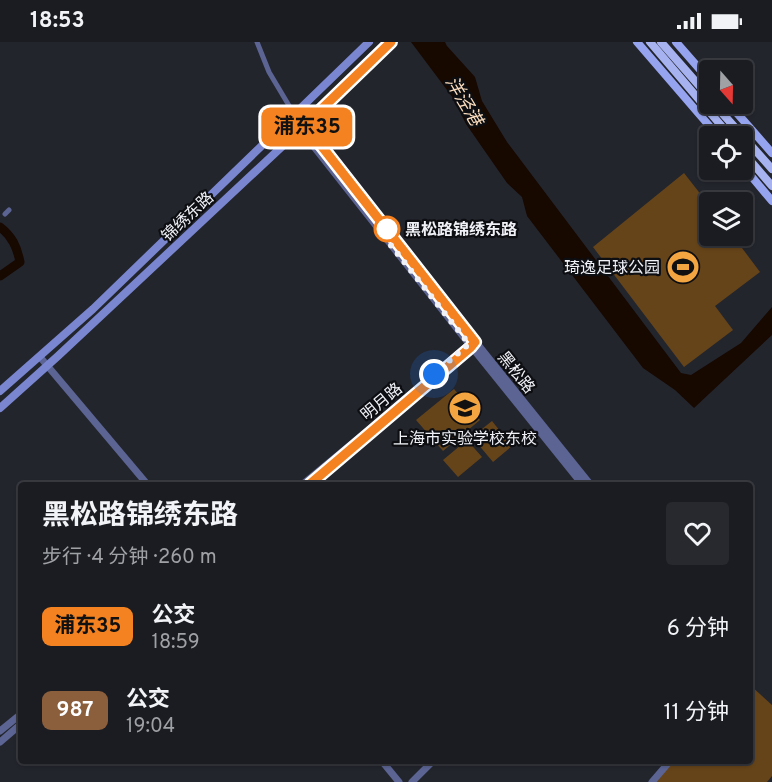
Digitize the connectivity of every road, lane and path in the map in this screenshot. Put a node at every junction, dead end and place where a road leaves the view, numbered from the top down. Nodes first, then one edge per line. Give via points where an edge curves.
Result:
1 (257, 42) edge
2 (369, 42) edge
3 (391, 42) edge
4 (638, 42) edge
5 (650, 42) edge
6 (661, 42) edge
7 (676, 42) edge
8 (699, 68) edge
9 (699, 93) joint
10 (292, 111) junction
11 (723, 114) edge
12 (738, 114) edge
13 (709, 126) edge
14 (302, 127) junction
15 (772, 153) edge
16 (753, 163) edge
17 (757, 168) junction
18 (772, 169) edge
19 (753, 178) edge
20 (772, 186) edge
21 (772, 192) edge
22 (772, 201) edge
23 (472, 344) junction
24 (40, 357) junction
25 (47, 366) junction
26 (0, 391) edge
27 (0, 408) edge
28 (145, 482) edge
29 (305, 482) edge
30 (312, 482) edge
31 (580, 482) edge
32 (588, 482) edge
33 (18, 716) edge
34 (18, 727) edge
35 (0, 731) edge
36 (0, 742) edge
37 (384, 764) edge
38 (430, 764) edge
39 (668, 764) edge
40 (399, 782) edge
41 (412, 782) edge
42 (652, 782) edge

1 - 10 street
2 - 10 main road, 锦绣东路
3 - 14 main road, 锦绣东路
4 - 13 main road
5 - 9 highway
6 - 9 highway
7 - 8 main road
10 - 14 street
10 - 24 main road, 锦绣东路
11 - 18 highway
12 - 15 main road
14 - 23 street
14 - 25 main road, 锦绣东路
16 - 17 highway
17 - 20 highway
17 - 21 highway
19 - 22 main road
23 - 29 street, 明月路
23 - 30 street, 明月路
23 - 31 street
23 - 32 street, 黑松路
24 - 25 street
24 - 26 main road, 锦绣东路
25 - 27 main road, 锦绣东路
25 - 28 street
33 - 35 street
34 - 36 street
37 - 40 street
38 - 41 street
39 - 42 street

